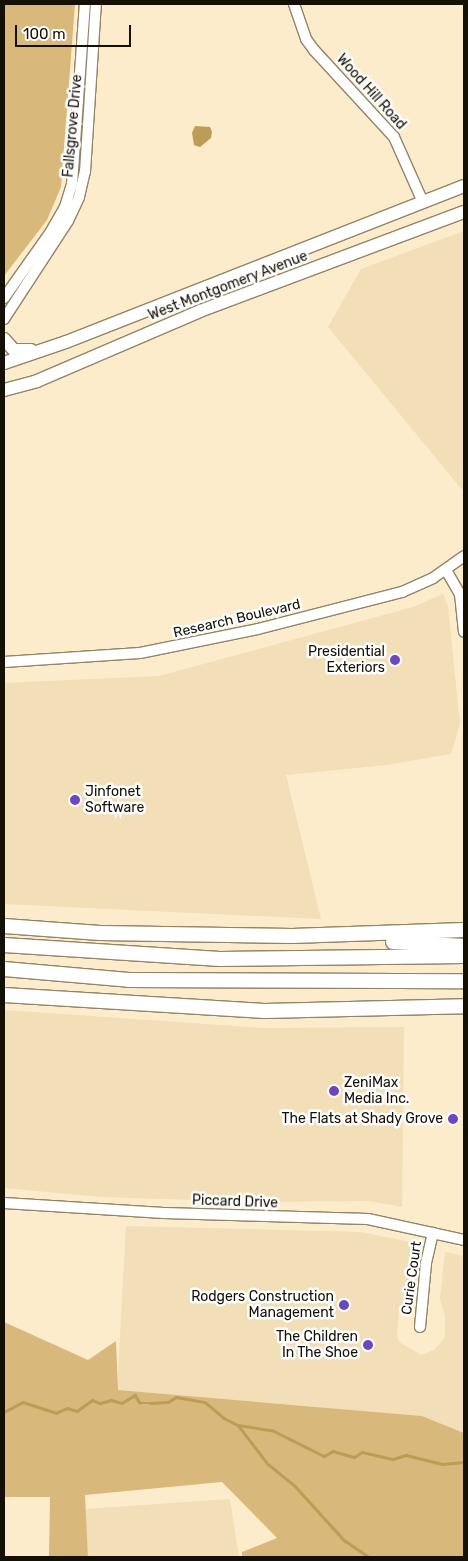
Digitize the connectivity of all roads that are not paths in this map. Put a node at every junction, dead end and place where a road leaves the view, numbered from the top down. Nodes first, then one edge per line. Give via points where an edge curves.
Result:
1 (84, 4) edge
2 (96, 4) edge
3 (294, 4) edge
4 (464, 186) edge
5 (424, 202) junction
6 (464, 212) edge
7 (4, 298) edge
8 (4, 319) edge
9 (4, 339) edge
10 (43, 349) junction
11 (4, 362) edge
12 (37, 381) junction
13 (4, 390) edge
14 (4, 398) edge
15 (464, 556) edge
16 (446, 570) junction
17 (464, 632) edge
18 (4, 662) edge
19 (4, 926) edge
20 (464, 930) edge
21 (292, 936) junction
22 (4, 945) edge
23 (464, 946) edge
24 (464, 956) edge
25 (4, 969) edge
26 (464, 981) edge
27 (4, 995) edge
28 (464, 1006) edge
29 (4, 1203) edge
30 (432, 1232) junction
31 (464, 1240) edge
32 (420, 1327) dead end

1 - 7 street, Fallsgrove Drive via 72,184 65,207 50,233
2 - 8 street, Fallsgrove Drive via 85,172 79,196 68,221
3 - 5 street, Wood Hill Road via 314,50 394,137
4 - 5 main road, West Montgomery Avenue
5 - 10 main road, West Montgomery Avenue
6 - 12 main road, West Montgomery Avenue via 200,311
9 - 10 main road via 14,350
10 - 11 main road
12 - 13 main road, West Montgomery Avenue
12 - 14 main road
15 - 16 street, Research Boulevard
16 - 17 street via 460,594
16 - 18 street, Research Boulevard via 402,592 174,648 76,659
19 - 21 highway via 100,933
20 - 21 highway
21 - 23 highway
22 - 24 highway via 220,959
25 - 26 highway via 130,980
27 - 28 highway via 265,1011
29 - 30 street, Piccard Drive via 164,1213 368,1219
30 - 31 street, Piccard Drive
30 - 32 street, Curie Court

